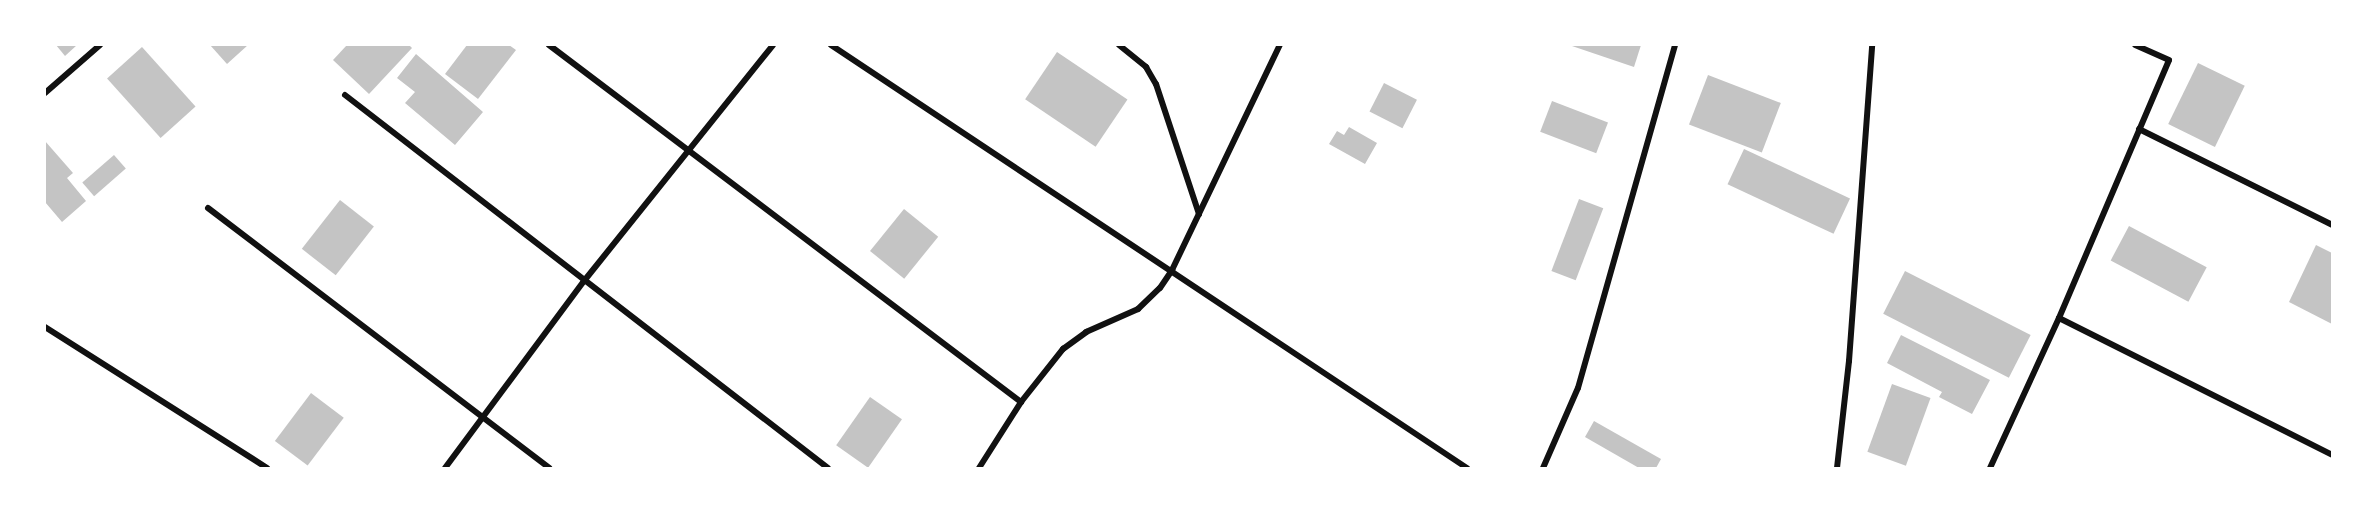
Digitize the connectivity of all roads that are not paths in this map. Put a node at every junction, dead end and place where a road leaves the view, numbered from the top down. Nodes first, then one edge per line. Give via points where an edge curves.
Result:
1 (100, 45) edge
2 (549, 45) edge
3 (773, 45) edge
4 (831, 45) edge
5 (1119, 45) edge
6 (1280, 45) edge
7 (1675, 45) edge
8 (1872, 45) edge
9 (2135, 45) edge
10 (45, 93) edge
11 (345, 95) dead end
12 (2139, 129) junction
13 (689, 149) junction
14 (208, 208) dead end
15 (1199, 214) junction
16 (2332, 225) edge
17 (1172, 270) junction
18 (584, 281) junction
19 (2059, 318) junction
20 (45, 327) edge
21 (1021, 402) junction
22 (482, 416) junction
23 (2332, 456) edge
24 (1839, 467) edge
25 (267, 468) edge
26 (445, 468) edge
27 (549, 468) edge
28 (828, 468) edge
29 (979, 468) edge
30 (1467, 468) edge
31 (1543, 468) edge
32 (1990, 468) edge

1 - 10 street
2 - 13 street
3 - 13 street
4 - 17 street
5 - 15 street via 1146,67 1156,84
6 - 15 street
7 - 31 street via 1578,388
8 - 24 street
9 - 12 street via 2169,60
11 - 18 street
12 - 16 street
12 - 19 street
13 - 18 street
13 - 21 street
14 - 22 street
15 - 17 street
17 - 21 street via 1138,309 1074,338
17 - 30 street
18 - 22 street
18 - 28 street
19 - 23 street
19 - 32 street
20 - 25 street
21 - 29 street
22 - 26 street
22 - 27 street

